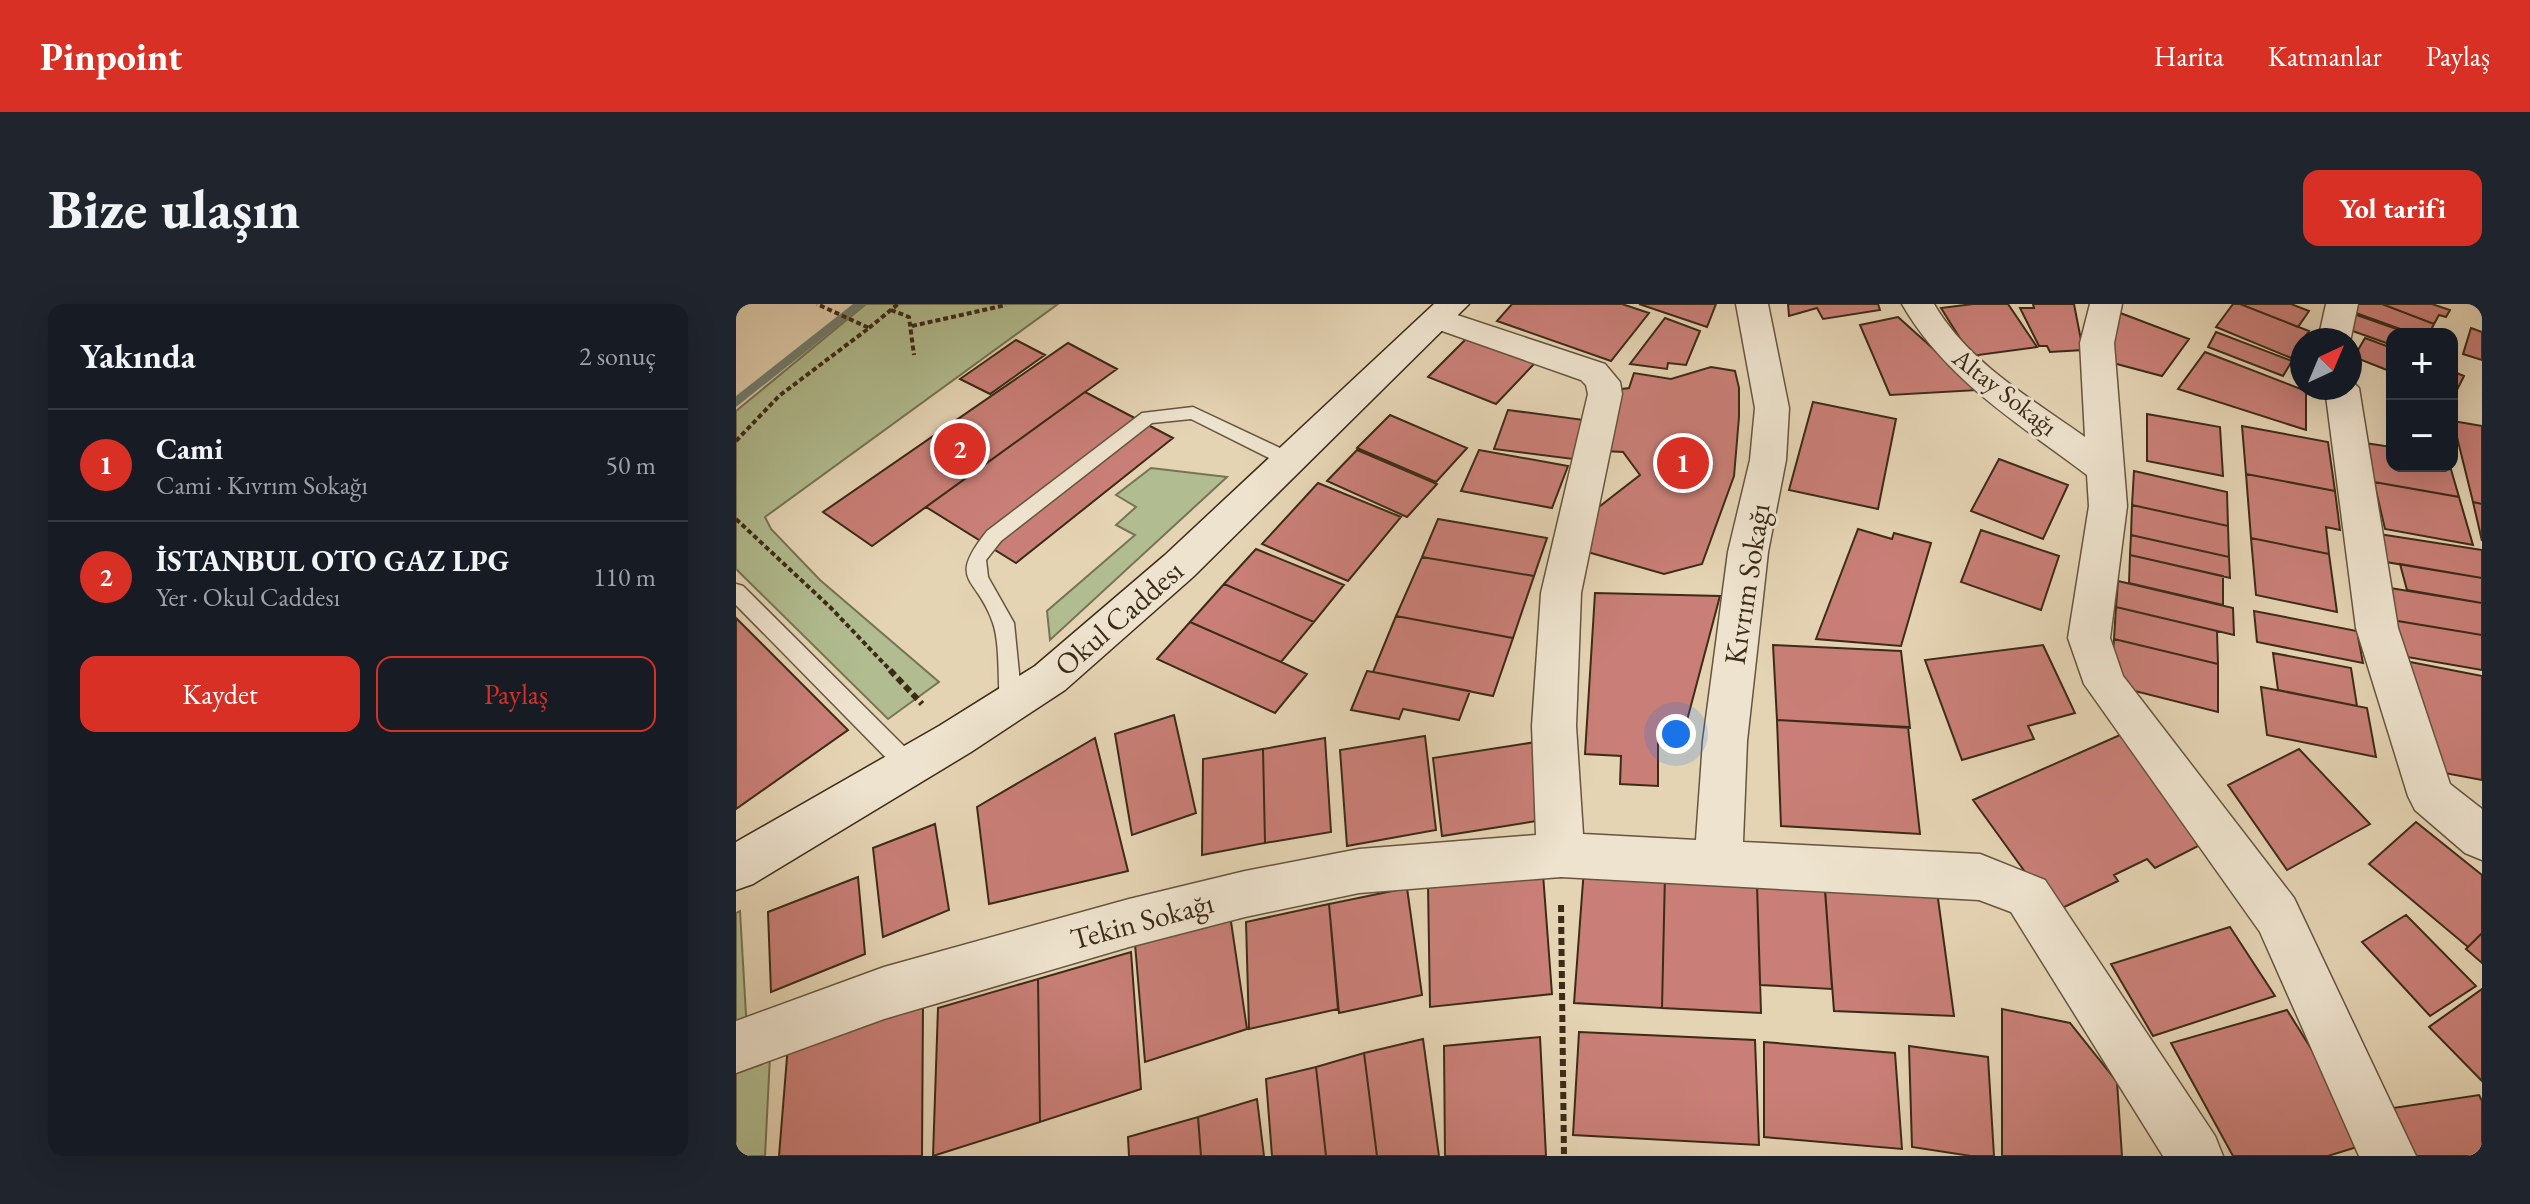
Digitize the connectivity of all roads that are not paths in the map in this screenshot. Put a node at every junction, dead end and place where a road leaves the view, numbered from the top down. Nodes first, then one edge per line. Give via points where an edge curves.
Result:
1 (1752, 304) edge
2 (1918, 304) edge
3 (2106, 304) edge
4 (2342, 304) edge
5 (1446, 312) edge
6 (2337, 328) edge
7 (2344, 400) edge
8 (1291, 461) junction
9 (2105, 469) junction
10 (736, 592) edge
11 (1011, 703) junction
12 (909, 766) junction
13 (2482, 838) edge
14 (1561, 855) junction
15 (1718, 865) junction
16 (736, 868) edge
17 (736, 1047) edge
18 (2195, 1156) edge
19 (2388, 1156) edge

1 - 15 street, Kıvrım Sokağı via 1772,408 1727,726
2 - 9 street, Altay Sokağı via 1945,345
3 - 9 street via 2097,343
4 - 6 street
5 - 8 street, Okul Caddesı
5 - 14 street via 1593,372 1603,382 1605,394 1561,593 1554,726
7 - 13 street via 2377,628 2431,796
8 - 11 street, Okul Caddesı via 1084,650
8 - 11 lane via 1193,413 1148,417 994,536 976,559 978,577 1004,623
9 - 19 street via 2108,506 2089,638 2105,684 2277,915
10 - 12 lane
11 - 12 street, Okul Caddesı
12 - 16 street, Okul Caddesı
14 - 15 street, Tekin Sokağı
14 - 17 street, Tekin Sokağı via 1359,871 1245,894 884,993
15 - 18 street, Tekin Sokağı via 1980,877 2028,896

